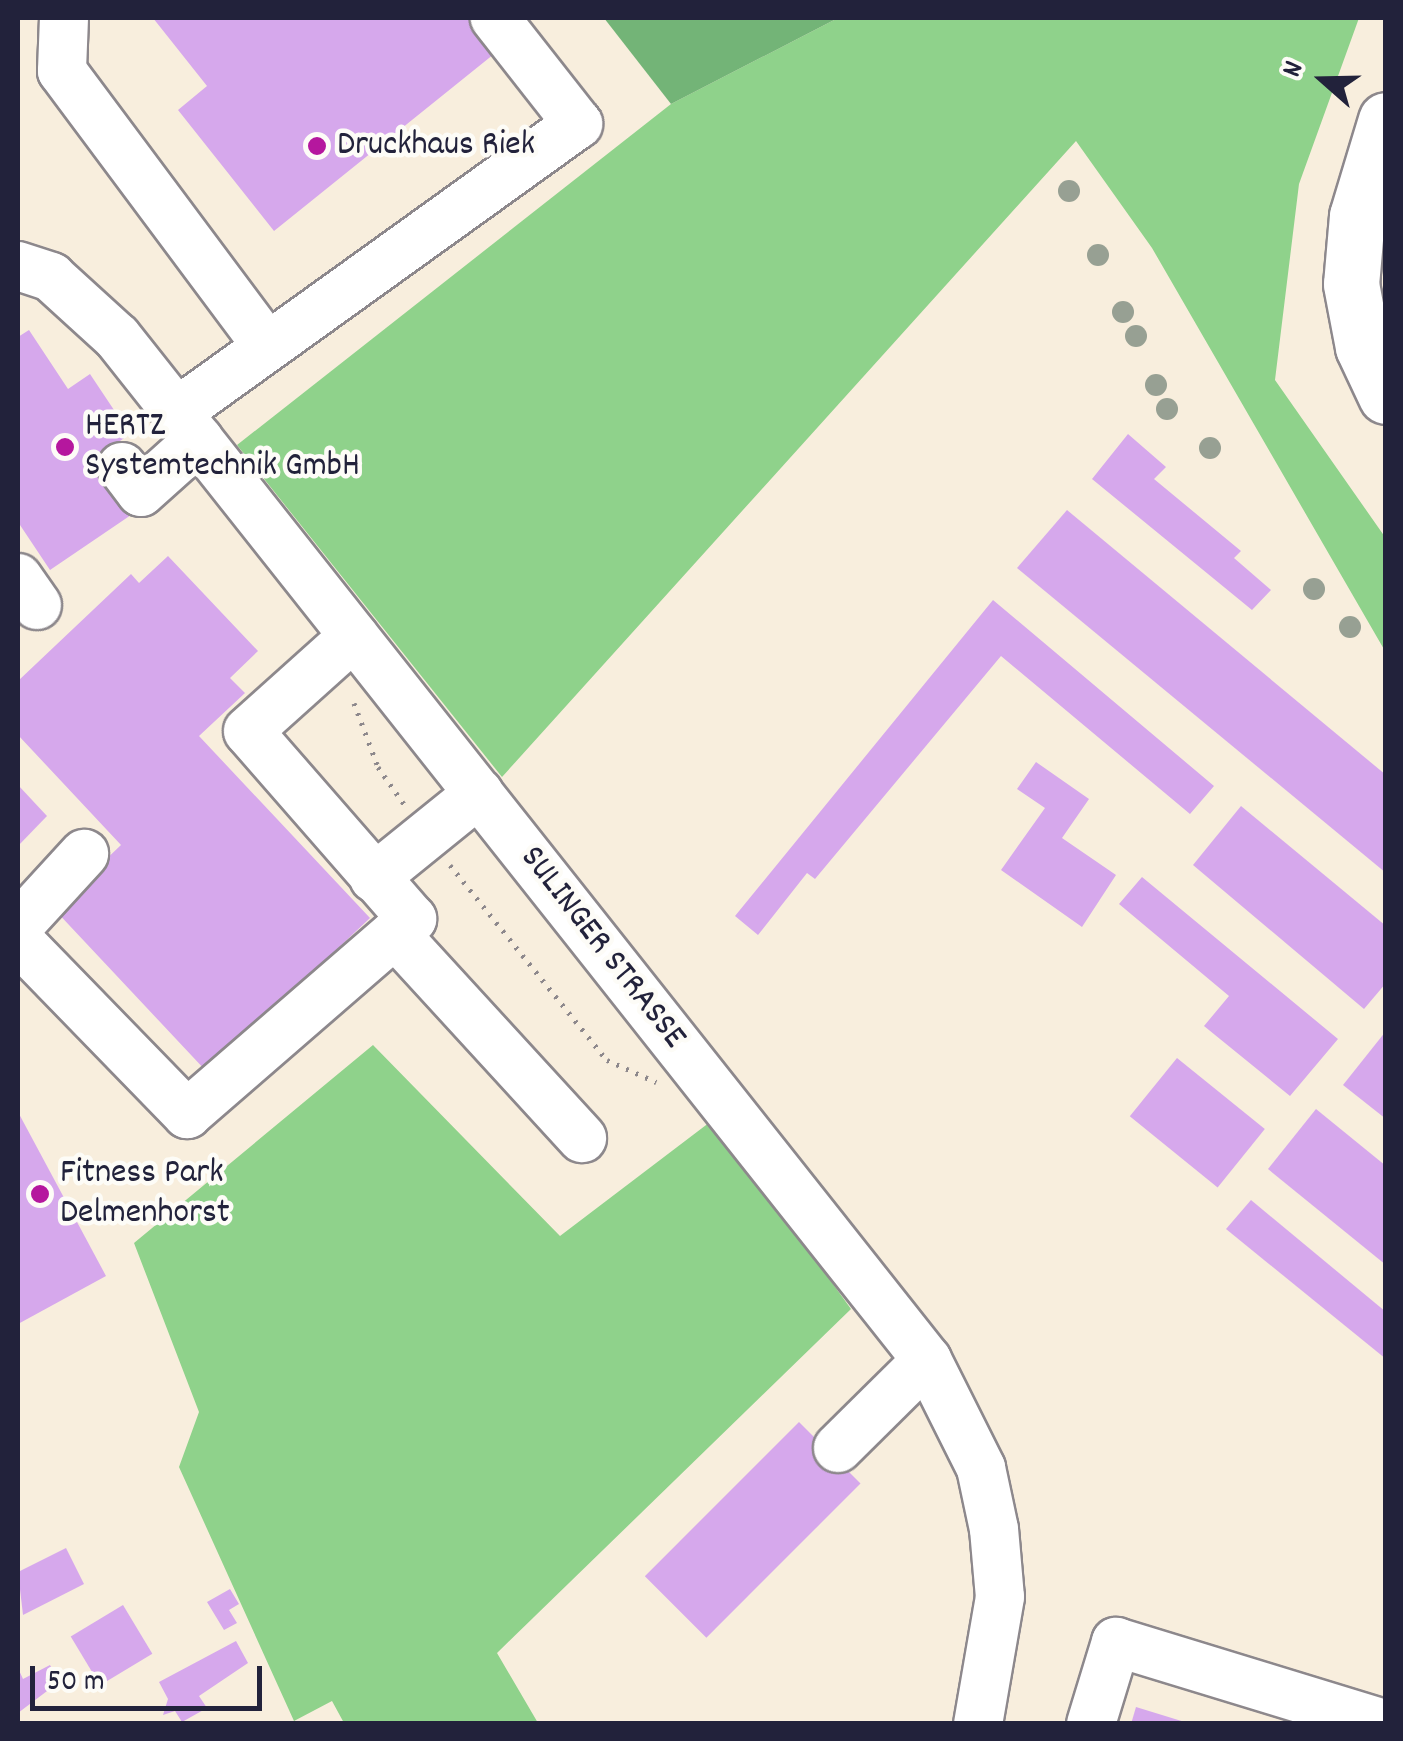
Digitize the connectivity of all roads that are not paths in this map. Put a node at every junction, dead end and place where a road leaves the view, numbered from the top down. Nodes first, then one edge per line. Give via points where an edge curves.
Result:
1 (64, 18) edge
2 (495, 18) edge
3 (1386, 120) edge
4 (18, 266) edge
5 (267, 346) junction
6 (1382, 387) edge
7 (188, 426) junction
8 (122, 467) dead end
9 (354, 636) junction
10 (479, 793) junction
11 (84, 854) dead end
12 (374, 878) junction
13 (18, 926) edge
14 (395, 934) junction
15 (18, 940) edge
16 (582, 1138) dead end
17 (927, 1360) junction
18 (838, 1448) dead end
19 (978, 1724) edge
20 (1091, 1724) edge
21 (1384, 1724) edge

1 - 5 street via 62,71
2 - 5 street via 578,124
3 - 6 highway via 1351,251 1355,319
4 - 7 street, SULINGER STRASSE via 51,277 87,304
5 - 7 street
7 - 8 street via 141,492
7 - 9 street, SULINGER STRASSE
9 - 10 street, SULINGER STRASSE
9 - 12 street via 248,731
10 - 12 street
10 - 17 street, SULINGER STRASSE
11 - 13 street
12 - 14 street via 412,919
14 - 15 street via 188,1114
14 - 16 street
17 - 18 street
17 - 19 street, SULINGER STRASSE via 981,1468 994,1529 1000,1597
20 - 21 street via 1116,1642

